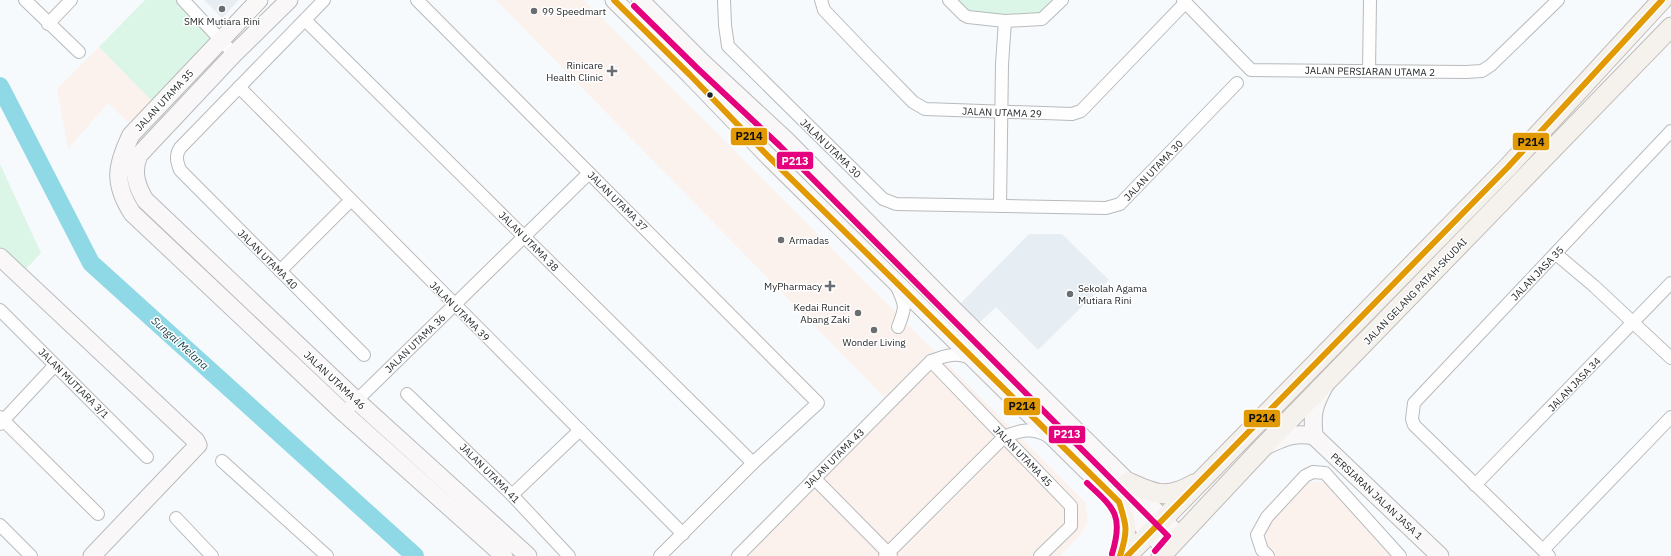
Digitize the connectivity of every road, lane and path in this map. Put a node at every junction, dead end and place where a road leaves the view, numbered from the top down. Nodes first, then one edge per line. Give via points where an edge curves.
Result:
1 (25, 0) edge
2 (71, 0) edge
3 (183, 0) edge
4 (259, 0) edge
5 (289, 0) edge
6 (324, 0) edge
7 (417, 0) edge
8 (614, 0) edge
9 (640, 0) edge
10 (724, 0) edge
11 (821, 0) edge
12 (948, 0) edge
13 (1062, 0) edge
14 (1370, 0) edge
15 (1558, 0) edge
16 (1662, 0) edge
17 (1184, 1) edge
18 (305, 20) junction
19 (1006, 21) junction
20 (48, 24) junction
21 (1671, 27) edge
22 (221, 39) junction
23 (79, 52) dead end
24 (234, 54) junction
25 (1369, 71) junction
26 (1238, 83) dead end
27 (239, 87) junction
28 (1002, 112) junction
29 (1670, 135) edge
30 (589, 173) junction
31 (145, 200) joint
32 (351, 200) junction
33 (1000, 206) junction
34 (132, 213) joint
35 (525, 236) junction
36 (1556, 254) junction
37 (0, 257) edge
38 (280, 271) junction
39 (894, 280) junction
40 (1671, 283) edge
41 (454, 305) junction
42 (0, 310) edge
43 (1634, 323) junction
44 (898, 327) dead end
45 (364, 355) dead end
46 (1671, 358) edge
47 (931, 361) junction
48 (55, 365) junction
49 (979, 365) junction
50 (1325, 384) junction
51 (407, 394) dead end
52 (357, 400) junction
53 (344, 413) junction
54 (1671, 417) edge
55 (1, 420) edge
56 (580, 430) junction
57 (1314, 436) junction
58 (1004, 437) junction
59 (1056, 440) junction
60 (1264, 446) junction
61 (147, 456) dead end
62 (222, 461) dead end
63 (753, 464) junction
64 (814, 478) junction
65 (1204, 478) junction
66 (1128, 482) junction
67 (1475, 485) junction
68 (512, 495) junction
69 (1119, 502) junction
70 (98, 514) dead end
71 (176, 518) dead end
72 (1163, 519) junction
73 (0, 525) edge
74 (1149, 532) junction
75 (682, 534) junction
76 (1169, 547) edge
77 (1432, 553) edge
78 (1546, 553) edge
79 (888, 555) edge
80 (31, 556) edge
81 (92, 556) edge
82 (212, 556) edge
83 (327, 556) edge
84 (504, 556) edge
85 (528, 556) edge
86 (569, 556) edge
87 (660, 556) edge
88 (738, 556) edge
89 (1040, 556) edge
90 (1120, 556) edge
91 (1127, 556) edge
92 (1268, 556) edge
93 (1400, 556) edge

1 - 20 street
2 - 20 street
3 - 22 street
4 - 22 street, JALAN UTAMA 35
5 - 24 street, JALAN UTAMA 35
6 - 18 street
7 - 30 street, JALAN UTAMA 37
8 - 39 street
9 - 66 street via 786,140
10 - 33 street, JALAN UTAMA 30 via 728,46 882,199 896,204
11 - 28 street, JALAN UTAMA 29 via 824,10 913,102 925,109
12 - 19 street via 968,17
13 - 19 street via 1042,19
14 - 25 street
15 - 25 street, JALAN PERSIARAN UTAMA 2 via 1482,71
16 - 65 main road, JALAN GELANG PATAH-SKUDAI via 1515,160
17 - 25 street, JALAN PERSIARAN UTAMA 2 via 1252,70
17 - 28 street, JALAN UTAMA 29 via 1081,111 1072,114
18 - 27 street
18 - 35 street, JALAN UTAMA 38
19 - 28 street via 1002,64
20 - 23 street
21 - 50 main road, JALAN GELANG PATAH-SKUDAI
22 - 24 street
22 - 34 street, JALAN UTAMA 35 via 131,135 122,154 118,172 126,202
24 - 31 street, JALAN UTAMA 35 via 139,155 135,165 136,178 138,189
26 - 33 street, JALAN UTAMA 30 via 1120,204 1106,208
27 - 32 street, JALAN UTAMA 39
27 - 38 street, JALAN UTAMA 40 via 180,148 176,160 180,170
28 - 33 street
29 - 36 street, JALAN JASA 35
30 - 35 street, JALAN UTAMA 36
30 - 63 street, JALAN UTAMA 37 via 818,402
31 - 52 street, JALAN UTAMA 46
32 - 38 street
32 - 41 street, JALAN UTAMA 39
34 - 53 street, JALAN UTAMA 46
35 - 41 street, JALAN UTAMA 36
35 - 63 street, JALAN UTAMA 38
36 - 43 street
36 - 67 street, JALAN JASA 35 via 1414,403 1414,425
37 - 81 street via 198,445
38 - 45 street, JALAN UTAMA 40
39 - 44 street via 905,305
39 - 49 street
40 - 43 street, JALAN JASA 34
41 - 52 street, JALAN UTAMA 36
41 - 56 street, JALAN UTAMA 39
42 - 48 street, JALAN MUTIARA 3/1
43 - 46 street
43 - 67 street, JALAN JASA 34
47 - 49 street via 948,355 958,355 967,357
47 - 58 street, JALAN UTAMA 45
47 - 64 street, JALAN UTAMA 43
48 - 55 street
48 - 61 street, JALAN MUTIARA 3/1
49 - 59 street
50 - 57 street via 1312,416
50 - 60 main road, JALAN GELANG PATAH-SKUDAI
51 - 68 street, JALAN UTAMA 41
52 - 53 street, JALAN UTAMA 36
52 - 85 street, JALAN UTAMA 46
53 - 84 street, JALAN UTAMA 46
54 - 78 street
55 - 70 street
56 - 68 street
56 - 75 street, JALAN UTAMA 39
57 - 60 street via 1300,434
57 - 77 street, PERSIARAN JALAN JASA 1
58 - 59 street via 1018,431 1037,430
58 - 79 street
58 - 89 street, JALAN UTAMA 45 via 1071,506 1071,526
59 - 69 street
60 - 76 main road, JALAN GELANG PATAH-SKUDAI
62 - 83 street
63 - 75 street
64 - 79 street
64 - 88 street, JALAN UTAMA 43
65 - 66 main road via 1172,494 1153,493
65 - 72 main road, JALAN GELANG PATAH-SKUDAI
66 - 72 street
67 - 78 street
68 - 86 street, JALAN UTAMA 41
69 - 74 street
69 - 90 main road via 1126,524
71 - 82 street
72 - 74 main road, JALAN GELANG PATAH-SKUDAI
72 - 76 street
73 - 80 street
74 - 76 street
74 - 91 main road, JALAN GELANG PATAH-SKUDAI
75 - 87 street
92 - 93 street via 1262,550 1258,535 1267,517 1305,476 1313,472 1325,473

